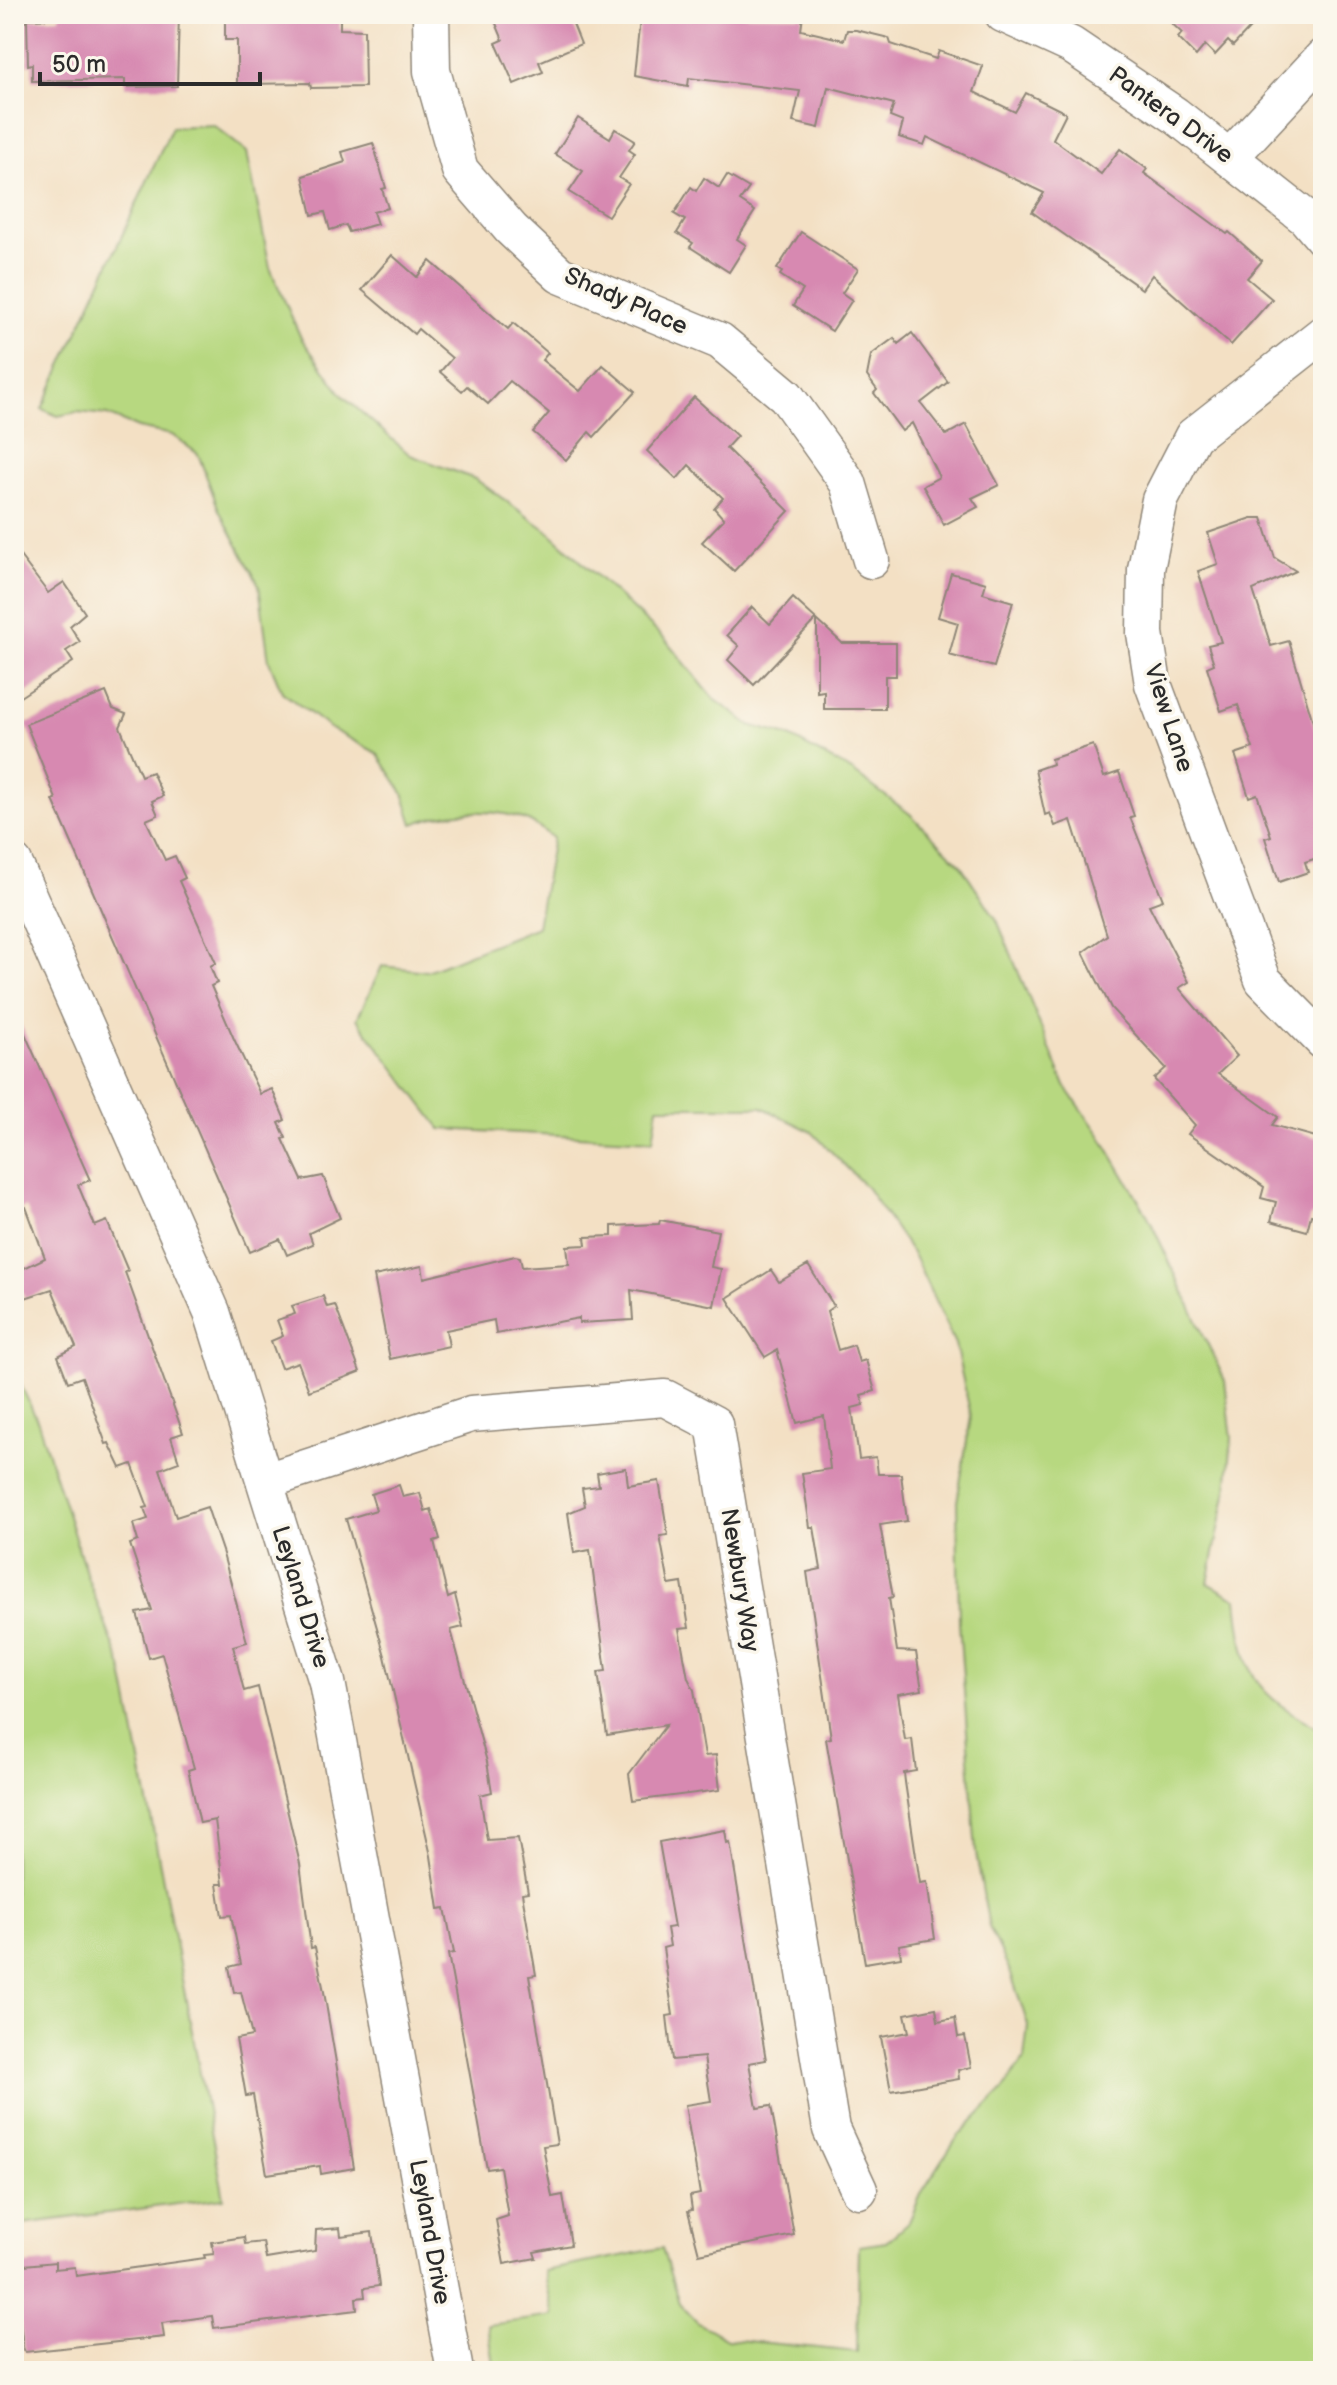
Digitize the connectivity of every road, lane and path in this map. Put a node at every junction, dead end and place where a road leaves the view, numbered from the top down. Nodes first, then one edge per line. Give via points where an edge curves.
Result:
1 (431, 14) edge
2 (1003, 14) edge
3 (1323, 57) edge
4 (1230, 157) junction
5 (1323, 238) edge
6 (1323, 334) edge
7 (871, 560) dead end
8 (14, 863) edge
9 (1323, 1041) edge
10 (266, 1481) junction
11 (859, 2190) dead end
12 (447, 2370) edge

1 - 7 street, Shady Place via 432,71 460,170 560,275 720,341 786,396 848,483
2 - 4 street, Pantera Drive via 1071,45
3 - 4 street
4 - 5 street, Pantera Drive
6 - 9 street, View Lane via 1193,436 1160,500 1146,569 1145,633 1153,684 1263,980
8 - 10 street, Leyland Drive via 212,1312
10 - 11 street, Newbury Way via 471,1414 665,1398 714,1424 831,2129
10 - 12 street, Leyland Drive via 327,1682

